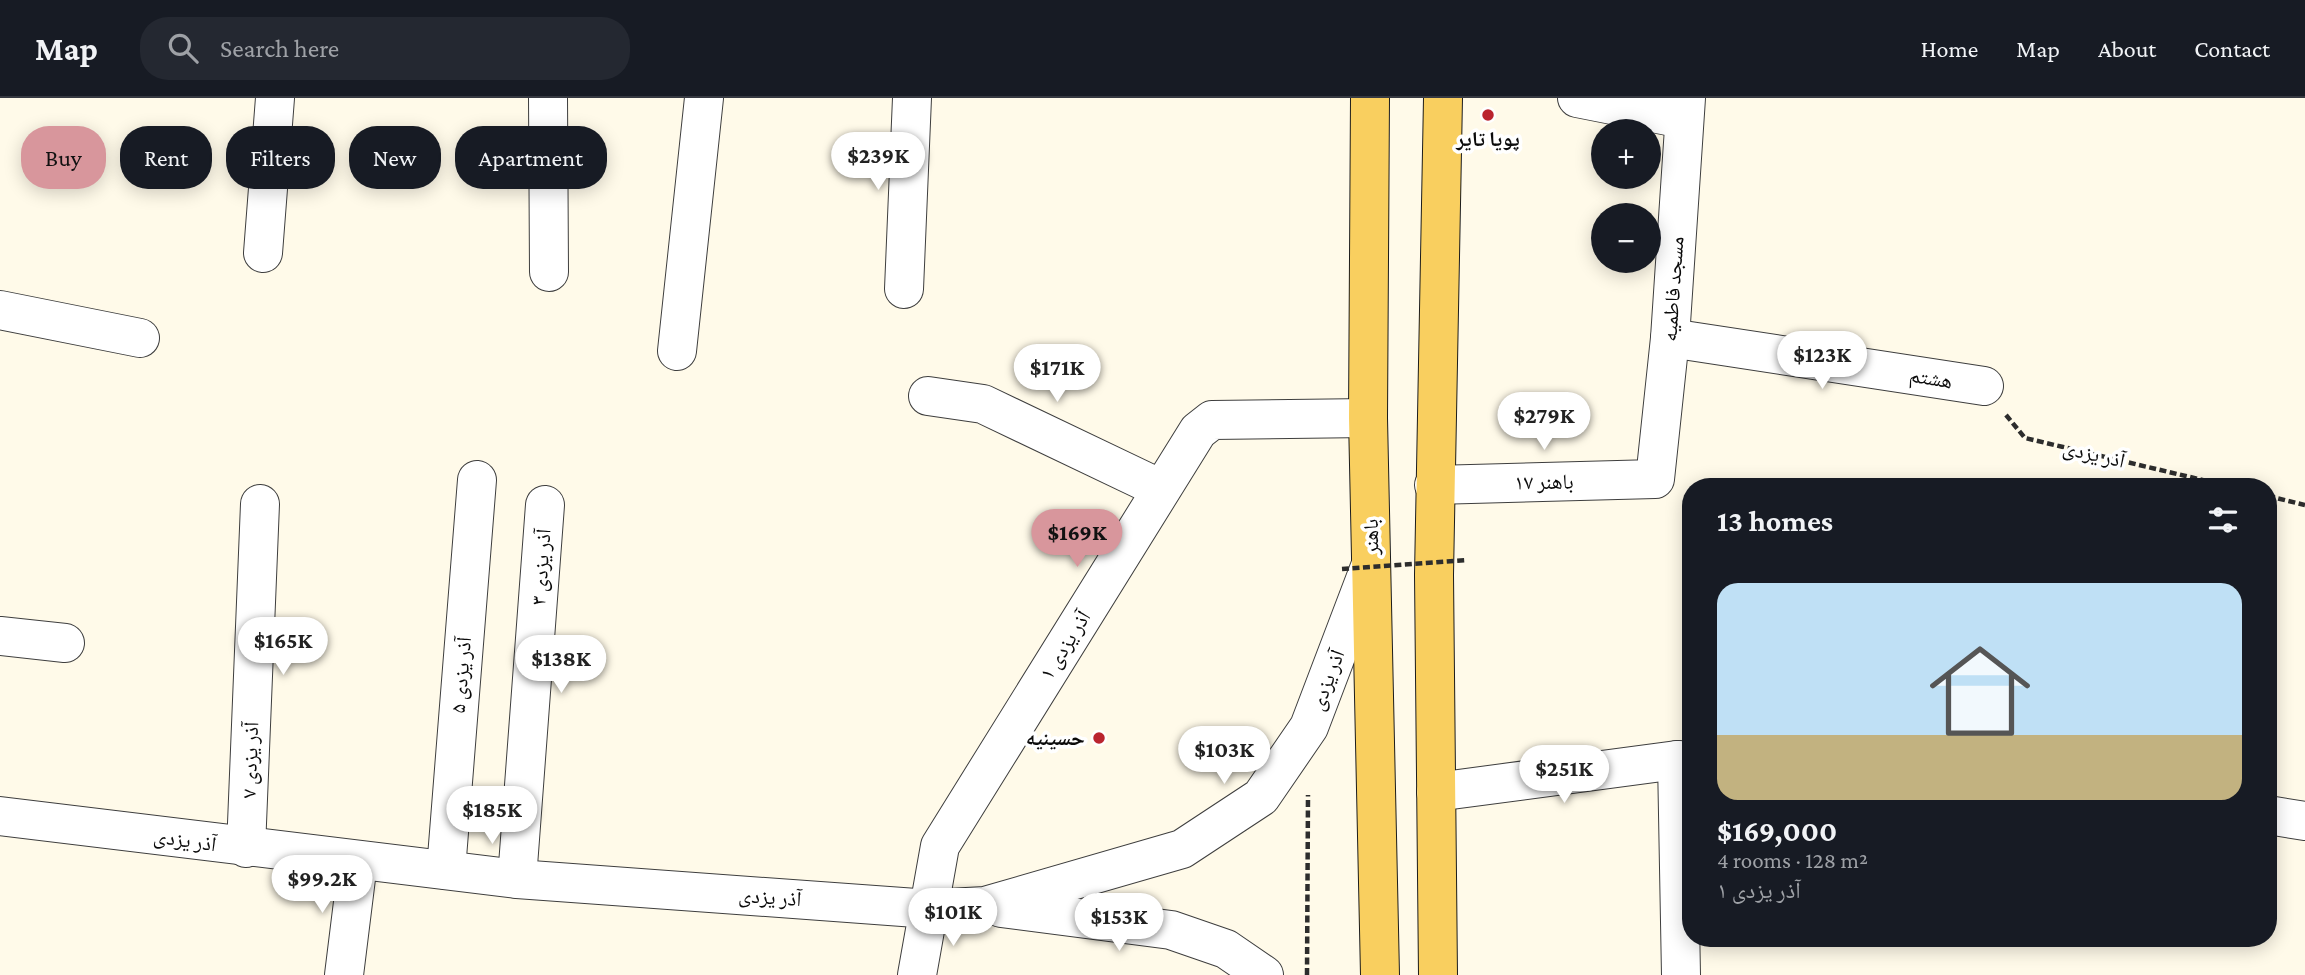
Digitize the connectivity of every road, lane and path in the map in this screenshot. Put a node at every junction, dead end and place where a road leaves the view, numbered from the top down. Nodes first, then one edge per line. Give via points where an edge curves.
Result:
1 (275, 98) edge
2 (548, 98) edge
3 (704, 98) edge
4 (912, 98) edge
5 (1370, 98) edge
6 (1443, 98) edge
7 (1577, 98) edge
8 (1685, 109) edge
9 (263, 254) dead end
10 (549, 272) dead end
11 (904, 289) dead end
12 (0, 310) edge
13 (140, 338) dead end
14 (1670, 338) junction
15 (677, 351) dead end
16 (1984, 386) joint
17 (928, 396) dead end
18 (1368, 418) junction
19 (2194, 478) edge
20 (1655, 479) joint
21 (477, 480) dead end
22 (1434, 485) junction
23 (1161, 489) junction
24 (2277, 498) edge
25 (260, 504) dead end
26 (545, 505) dead end
27 (2305, 505) edge
28 (1467, 560) dead end
29 (1357, 567) junction
30 (0, 636) edge
31 (65, 643) dead end
32 (1682, 760) edge
33 (1309, 782) dead end
34 (1436, 792) junction
35 (0, 816) edge
36 (2277, 816) edge
37 (2305, 821) edge
38 (246, 848) junction
39 (358, 862) junction
40 (446, 870) junction
41 (517, 879) junction
42 (1682, 903) edge
43 (985, 906) junction
44 (930, 909) junction
45 (344, 975) edge
46 (917, 975) edge
47 (1264, 975) edge
48 (1307, 975) edge
49 (1380, 975) edge
50 (1438, 975) edge
51 (1681, 975) edge

1 - 9 street
2 - 10 street
3 - 15 street
4 - 11 street
5 - 18 main road, باهنر
6 - 22 main road
7 - 8 street
8 - 14 street, مسجد فاطمیه
12 - 13 street
14 - 16 street, هشتم
14 - 20 street, مسجد فاطمیه
16 - 19 path, آذر یزدی via 2025,438
17 - 23 street via 994,409
18 - 23 street, آذر یزدی ۱ via 1212,420 1198,431
18 - 29 main road, باهنر
20 - 22 street, باهنر ۱۷
21 - 40 street, آذر یزدی ۵
22 - 34 main road
23 - 44 street, آذر یزدی ۱ via 940,846
24 - 27 path
25 - 38 street, آذر یزدی ۷
26 - 41 street, آذر یزدی ۳
28 - 29 path, bridge
29 - 43 street, آذر یزدی via 1309,727 1261,797 1182,849
29 - 49 main road, باهنر
30 - 31 street
32 - 34 street
33 - 48 path
34 - 50 main road
35 - 38 street, آذر یزدی
36 - 37 street
38 - 39 street, آذر یزدی
39 - 40 street, آذر یزدی
39 - 45 street
40 - 41 street, آذر یزدی
41 - 44 street, آذر یزدی
42 - 51 street
43 - 44 street, آذر یزدی
43 - 47 street via 1171,930 1226,949
44 - 46 street, آذر یزدی ۱

